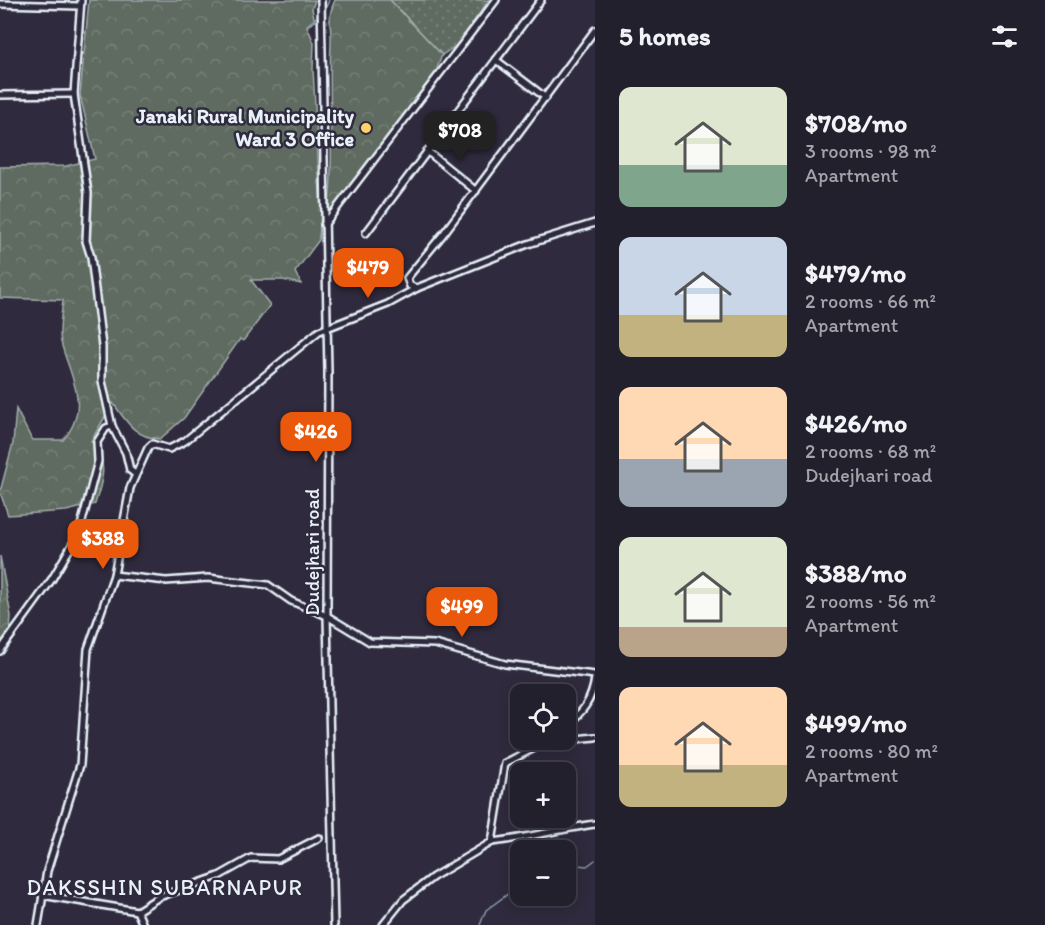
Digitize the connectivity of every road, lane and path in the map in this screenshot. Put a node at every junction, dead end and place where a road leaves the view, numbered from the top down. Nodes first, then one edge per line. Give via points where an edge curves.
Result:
1 (321, 0) edge
2 (496, 0) edge
3 (541, 0) edge
4 (80, 3) edge
5 (0, 4) edge
6 (595, 30) edge
7 (496, 60) junction
8 (74, 94) junction
9 (0, 95) edge
10 (546, 98) junction
11 (427, 151) junction
12 (476, 191) junction
13 (595, 223) edge
14 (324, 225) junction
15 (366, 233) dead end
16 (417, 288) junction
17 (327, 327) junction
18 (112, 426) junction
19 (135, 474) junction
20 (114, 575) junction
21 (327, 616) junction
22 (0, 651) edge
23 (595, 676) edge
24 (576, 718) edge
25 (595, 736) edge
26 (576, 739) edge
27 (531, 750) edge
28 (595, 824) edge
29 (319, 838) dead end
30 (492, 842) junction
31 (42, 895) junction
32 (137, 911) junction
33 (38, 925) edge
34 (143, 925) edge
35 (334, 925) edge
36 (383, 925) edge

1 - 14 street, Dudejhari road
2 - 14 street
3 - 7 street
4 - 5 street
4 - 8 street
6 - 10 street
7 - 10 street
7 - 11 street
8 - 9 street
8 - 18 street via 87,193 86,241 101,336 102,381
10 - 12 street
11 - 12 street
11 - 15 street
12 - 16 street via 407,278 410,286
13 - 16 street via 528,244
14 - 17 street, Dudejhari road
16 - 17 street
17 - 19 street via 296,348 185,441 169,449 152,444
17 - 21 street, Dudejhari road
18 - 19 street
18 - 22 street via 106,428 97,442 98,461 79,533 52,579
19 - 20 street
20 - 21 street via 166,581 208,578 268,585 291,601
20 - 31 street via 86,659 78,774
21 - 23 street via 370,642 435,644 505,664
21 - 35 street, Dudejhari road
23 - 24 street via 585,711
25 - 26 street
27 - 30 street via 505,764
28 - 30 street
29 - 32 street via 278,859 251,858 219,876 152,900
30 - 36 street via 433,877 403,900
31 - 32 street
31 - 33 street
32 - 34 street

